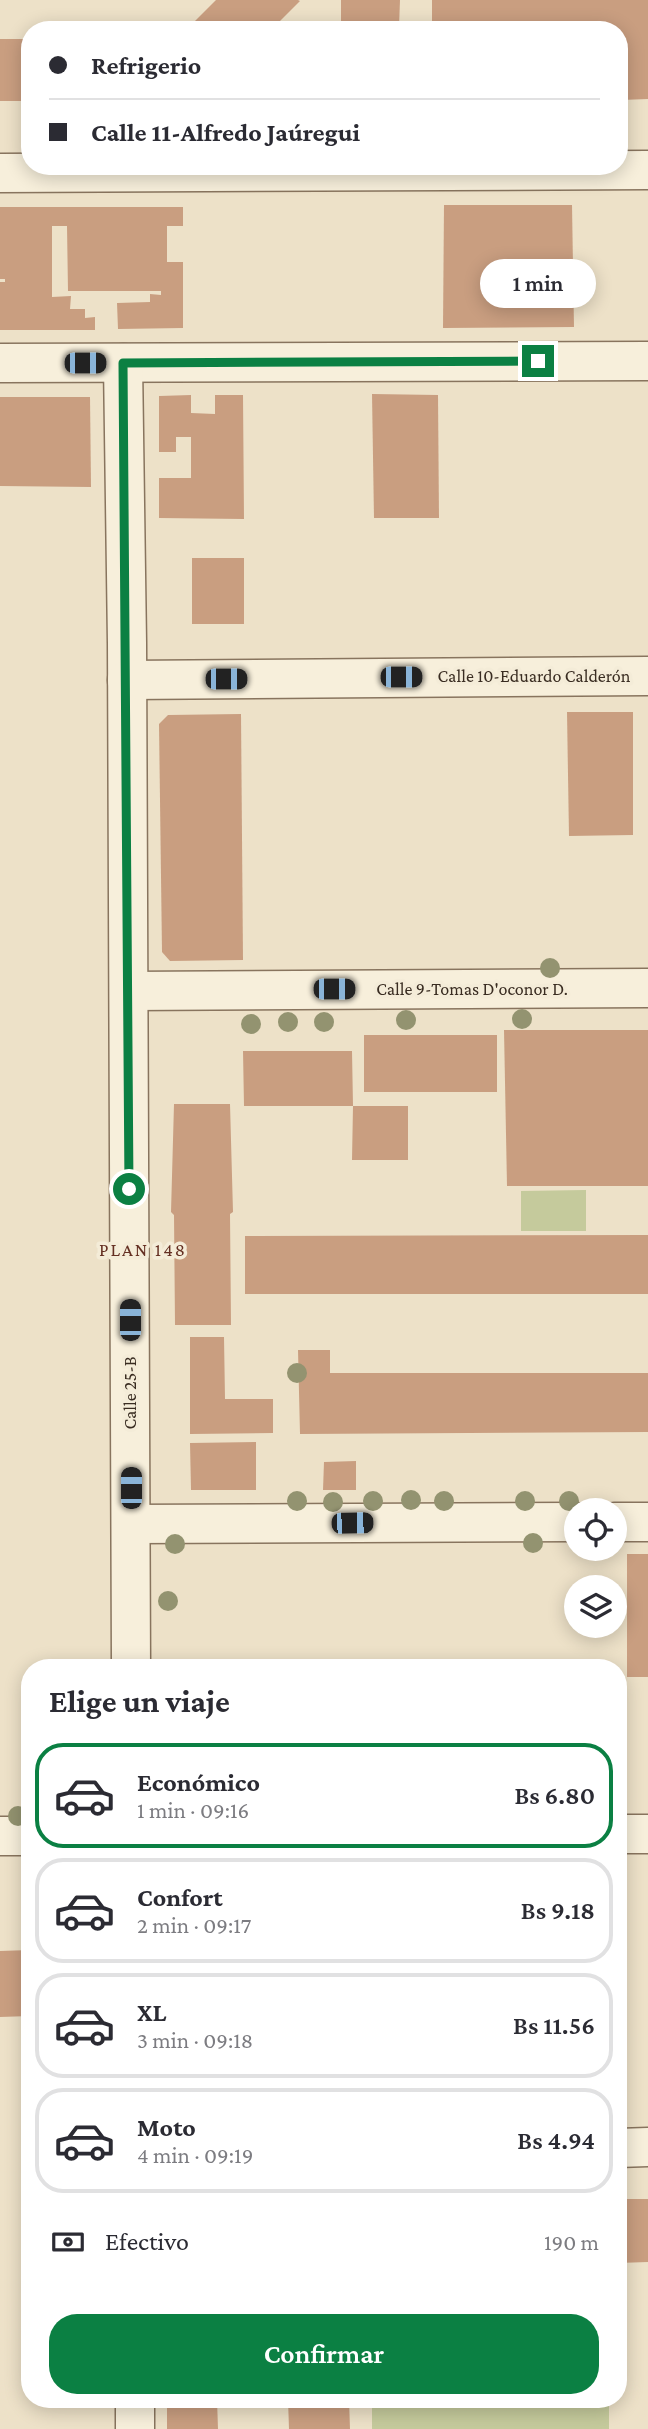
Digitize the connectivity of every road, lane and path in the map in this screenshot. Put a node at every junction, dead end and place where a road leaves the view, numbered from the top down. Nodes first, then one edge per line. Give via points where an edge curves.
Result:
1 (628, 170) edge
2 (648, 170) edge
3 (0, 173) edge
4 (21, 173) edge
5 (648, 360) edge
6 (0, 363) edge
7 (123, 363) junction
8 (648, 676) edge
9 (127, 680) junction
10 (648, 988) edge
11 (129, 991) junction
12 (564, 1522) edge
13 (627, 1522) edge
14 (648, 1522) edge
15 (131, 1524) junction
16 (131, 1659) edge
17 (627, 1834) edge
18 (648, 1834) edge
19 (0, 1836) edge
20 (21, 1836) edge
21 (648, 2147) edge
22 (627, 2148) edge
23 (135, 2408) edge
24 (135, 2429) edge

1 - 2 street
3 - 4 street
5 - 7 street
6 - 7 street
7 - 9 street, Calle 25-B
8 - 9 street, Calle 10-Eduardo Calderón
9 - 11 street, Calle 25-B
10 - 11 street, Calle 9-Tomas D'oconor D.
11 - 15 street, Calle 25-B
12 - 15 street
13 - 14 street
15 - 16 street, Calle 25-B
17 - 18 street
19 - 20 street
21 - 22 street
23 - 24 street

